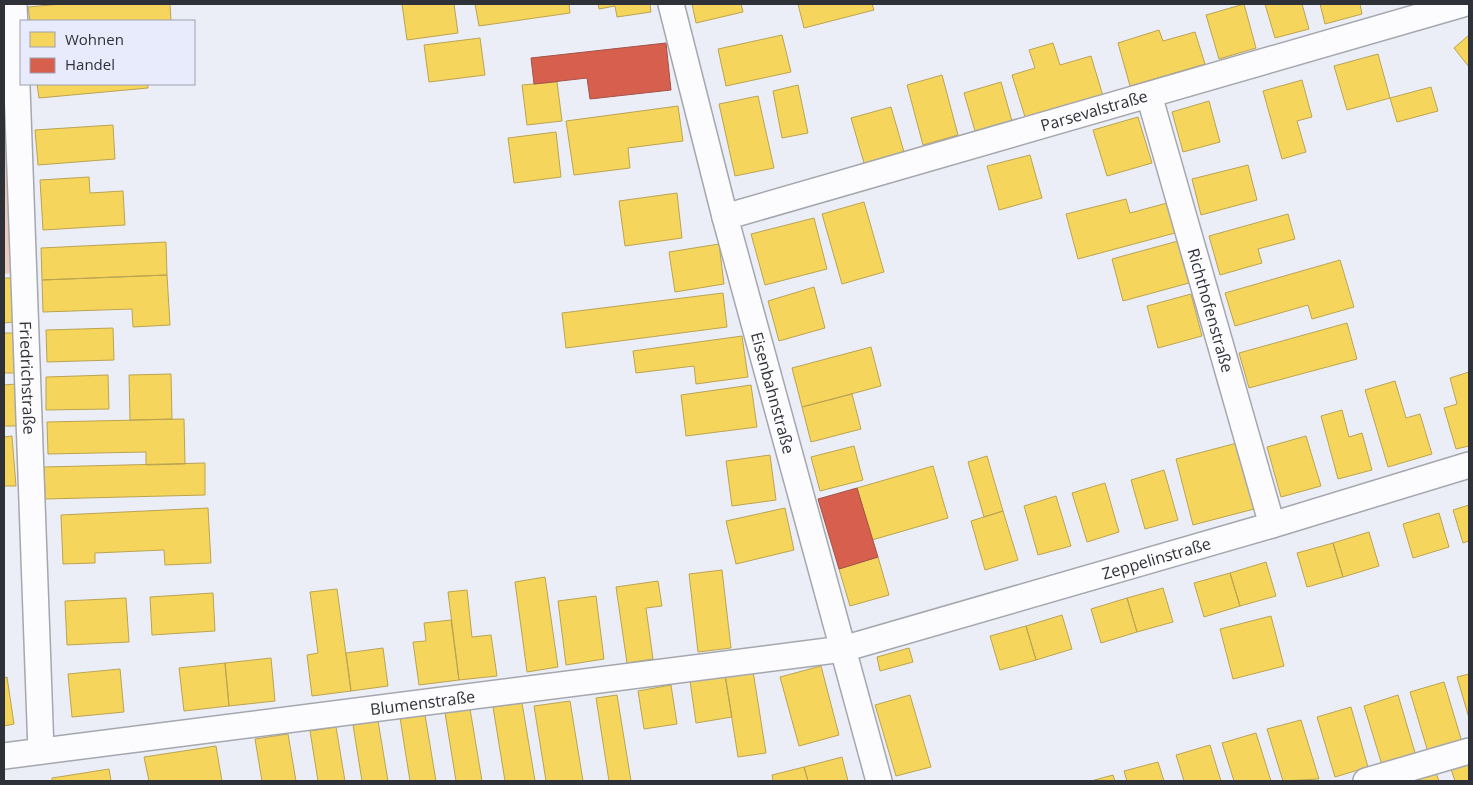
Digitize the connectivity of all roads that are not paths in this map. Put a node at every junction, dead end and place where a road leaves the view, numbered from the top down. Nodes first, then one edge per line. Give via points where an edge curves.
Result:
1 (14, 4) edge
2 (671, 4) edge
3 (1464, 4) edge
4 (1148, 95) junction
5 (725, 217) junction
6 (1469, 465) edge
7 (1272, 525) junction
8 (843, 649) junction
9 (41, 750) junction
10 (1469, 751) edge
11 (4, 756) edge
12 (879, 781) edge
13 (1366, 781) edge

1 - 9 street, Friedrichstraße
2 - 5 street, Eisenbahnstraße
3 - 4 street, Parsevalstraße
4 - 5 street, Parsevalstraße
4 - 7 street, Richthofenstraße
5 - 8 street, Eisenbahnstraße
6 - 7 street, Zeppelinstraße
7 - 8 street, Zeppelinstraße
8 - 9 street, Blumenstraße
8 - 12 street, Eisenbahnstraße
9 - 11 street, Blumenstraße
10 - 13 street

